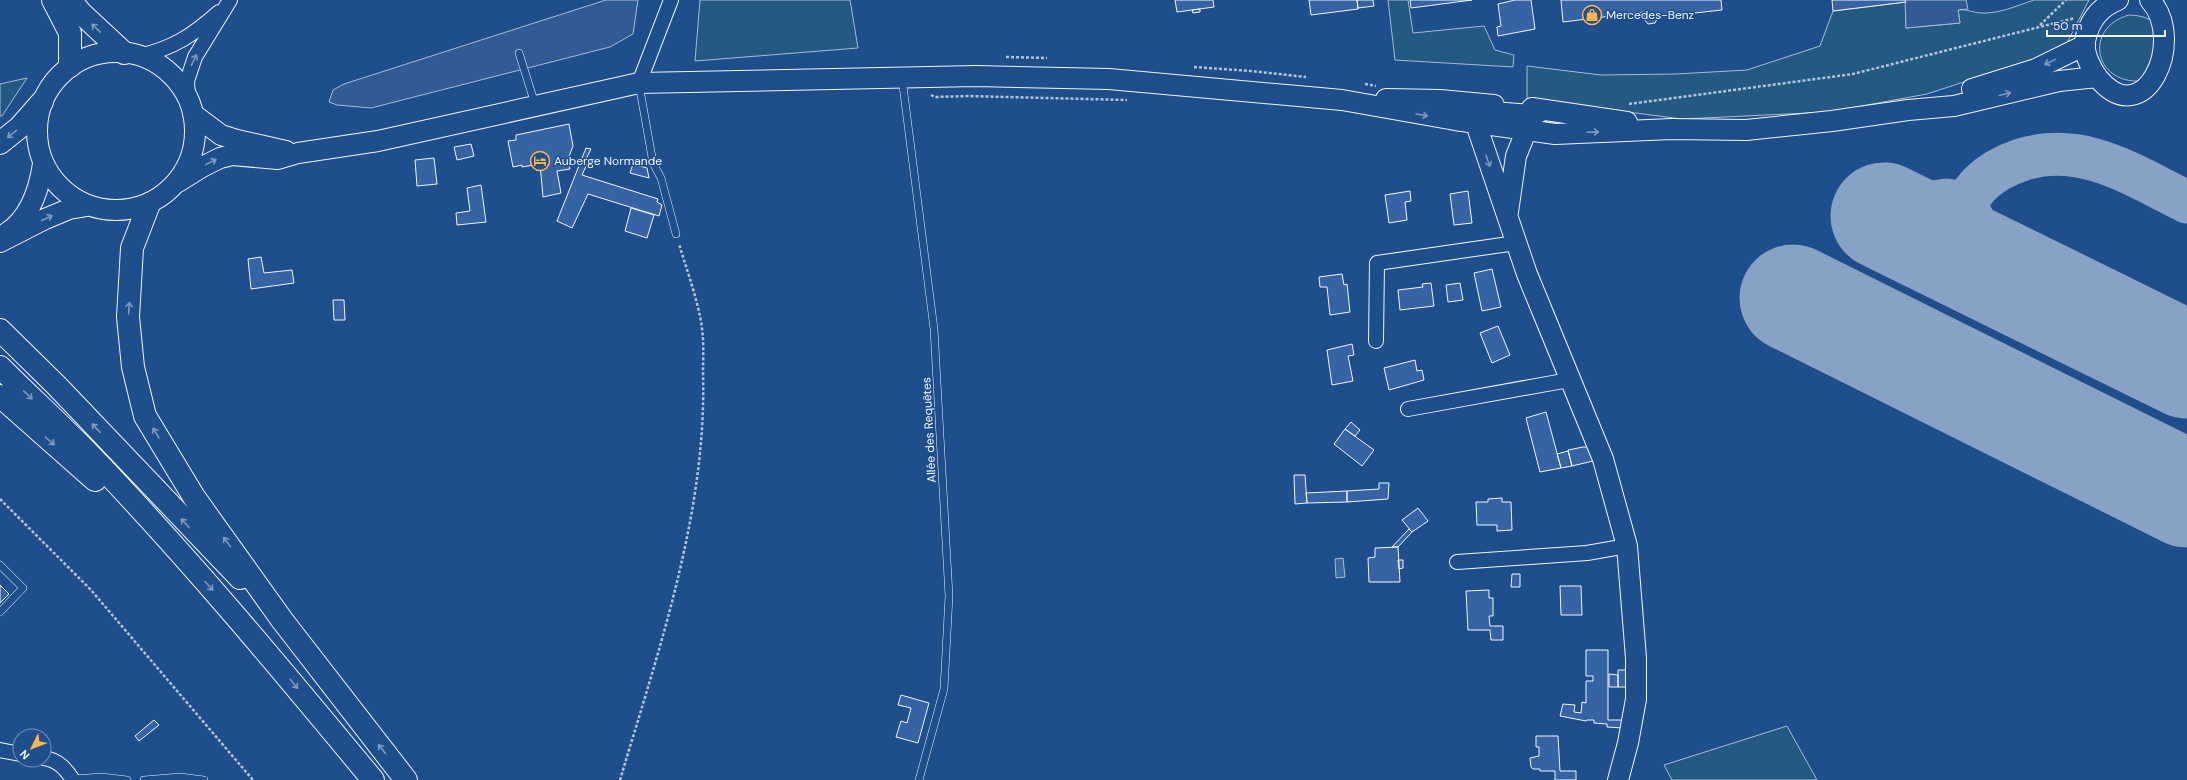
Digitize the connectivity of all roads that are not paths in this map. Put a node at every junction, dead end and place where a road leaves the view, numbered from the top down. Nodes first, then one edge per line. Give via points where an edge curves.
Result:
1 (53, 0) edge
2 (70, 0) edge
3 (671, 0) edge
4 (2118, 0) edge
5 (2150, 0) edge
6 (228, 2) edge
7 (2085, 45) junction
8 (519, 53) dead end
9 (132, 54) junction
10 (70, 66) junction
11 (2097, 77) junction
12 (909, 78) junction
13 (639, 83) junction
14 (1342, 100) junction
15 (42, 102) junction
16 (190, 106) junction
17 (536, 106) junction
18 (1544, 110) junction
19 (1908, 110) junction
20 (1476, 124) junction
21 (1527, 129) junction
22 (1672, 129) junction
23 (0, 143) edge
24 (298, 153) junction
25 (43, 164) junction
26 (178, 182) junction
27 (149, 204) junction
28 (87, 206) junction
29 (1508, 216) junction
30 (676, 234) road end
31 (0, 237) edge
32 (0, 242) edge
33 (1516, 243) junction
34 (0, 330) edge
35 (1376, 340) dead end
36 (0, 367) edge
37 (1570, 380) junction
38 (0, 396) edge
39 (1408, 409) dead end
40 (1627, 546) junction
41 (183, 557) junction
42 (1457, 562) dead end
43 (0, 566) edge
44 (0, 612) edge
45 (282, 620) junction
46 (0, 750) edge
47 (12, 752) edge
48 (52, 760) edge
49 (73, 780) edge
50 (127, 780) edge
51 (144, 780) edge
52 (204, 780) edge
53 (372, 780) edge
54 (406, 780) edge
55 (919, 780) edge
56 (1618, 780) edge

1 - 10 highway via 70,33
9 -> 2 highway via 81,13
3 - 13 street
4 - 7 main road via 2108,4 2097,14 2089,26
5 - 11 main road via 2163,7 2175,19 2181,35 2181,50 2171,78 2159,88 2145,93 2130,94 2115,91
6 - 9 street via 182,41 162,50
16 -> 6 street via 187,81 190,69
7 - 11 main road via 2092,71
7 -> 19 main road via 2036,69
8 - 17 lane
9 - 10 main road via 105,53 87,57
9 - 16 main road via 166,70 178,83
10 - 15 main road via 53,82
19 -> 11 main road via 1954,106 2059,81
12 - 13 main road
12 - 14 main road via 976,76 1109,79
12 - 55 lane, Allée des Requêtes via 934,328 949,596 944,689
13 - 17 main road
13 - 30 lane via 653,163 661,178
14 - 18 main road via 1440,100
14 -> 20 main road
15 -> 23 highway via 20,127
15 - 25 main road via 36,134
16 - 24 main road via 221,135
16 - 26 main road via 195,132 193,149
17 - 24 main road via 378,141
18 - 20 main road via 1533,115 1479,111
18 - 22 main road
19 - 22 main road via 1746,130
20 - 21 main road
20 -> 29 main road
21 -> 22 main road via 1554,134
21 - 29 main road via 1516,156
26 -> 24 main road via 220,158 232,155 278,159
25 - 28 main road via 54,182
25 - 31 main road via 39,187 30,207 10,230
26 - 27 main road
27 - 28 main road via 129,210 108,211
45 -> 27 highway via 194,497 146,416 133,367 128,317 132,248
32 -> 28 main road via 63,211
29 - 33 main road
33 - 35 street via 1377,262
33 - 37 main road
45 -> 34 highway via 214,553 57,386
36 -> 41 highway via 88,454
37 - 39 street
37 - 40 main road via 1603,459
38 -> 41 highway
40 - 42 street via 1587,553
40 - 56 main road via 1636,658 1636,700
41 -> 53 highway via 262,646
43 - 44 lane via 23,588
54 -> 45 highway
46 - 47 street
48 - 49 street via 62,765
49 - 50 lane via 102,777
51 - 52 lane via 180,777

